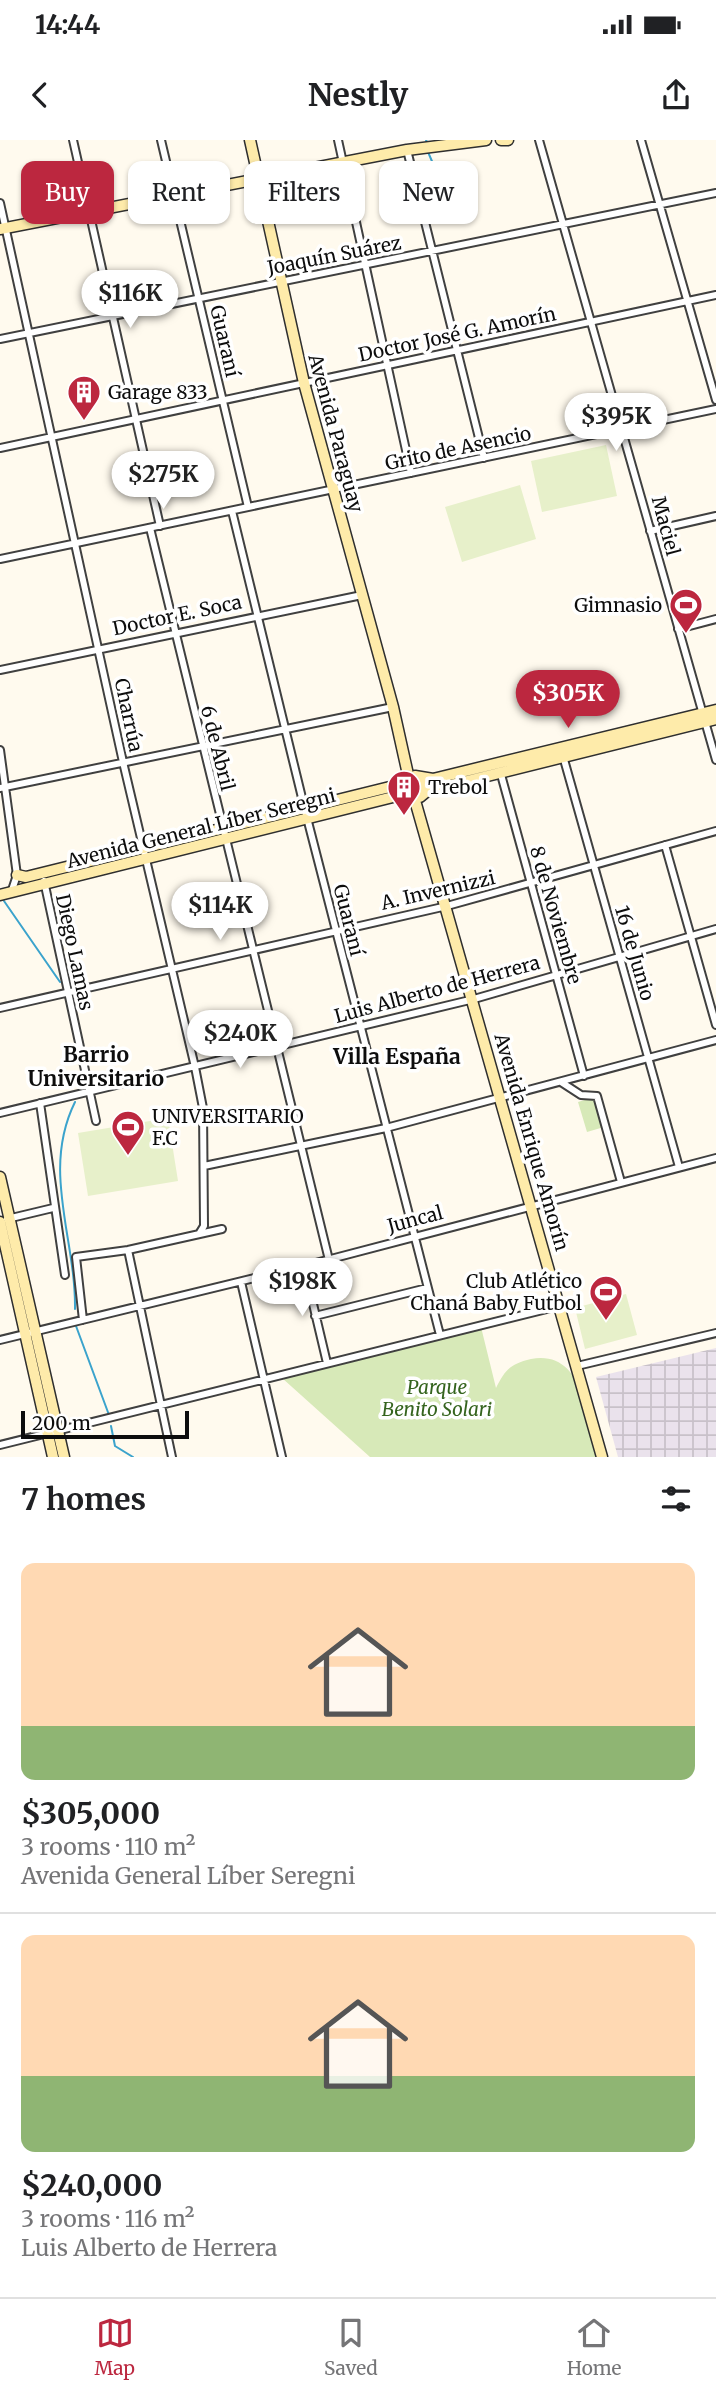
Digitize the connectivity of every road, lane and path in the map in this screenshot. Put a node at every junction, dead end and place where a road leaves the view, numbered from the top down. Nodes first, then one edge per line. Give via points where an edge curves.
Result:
1 (73, 140) edge
2 (161, 140) edge
3 (250, 140) edge
4 (338, 140) edge
5 (486, 140) edge
6 (501, 140) edge
7 (508, 140) edge
8 (539, 140) edge
9 (642, 140) edge
10 (447, 142) edge
11 (407, 150) junction
12 (78, 161) edge
13 (166, 161) edge
14 (255, 161) edge
15 (341, 161) edge
16 (355, 161) edge
17 (716, 193) edge
18 (0, 203) edge
19 (660, 203) junction
20 (564, 223) junction
21 (28, 224) edge
22 (92, 224) edge
23 (181, 224) edge
24 (269, 224) edge
25 (354, 224) edge
26 (3, 229) edge
27 (431, 252) junction
28 (363, 265) junction
29 (281, 282) junction
30 (716, 295) edge
31 (199, 299) junction
32 (687, 301) junction
33 (113, 316) junction
34 (591, 322) junction
35 (30, 333) junction
36 (0, 339) edge
37 (456, 351) junction
38 (386, 366) junction
39 (304, 383) junction
40 (716, 400) edge
41 (223, 401) junction
42 (716, 410) edge
43 (136, 419) junction
44 (623, 429) junction
45 (52, 437) junction
46 (0, 448) edge
47 (484, 458) junction
48 (411, 473) junction
49 (332, 491) junction
50 (247, 507) junction
51 (232, 511) junction
52 (716, 516) edge
53 (160, 526) junction
54 (150, 528) junction
55 (650, 531) junction
56 (76, 543) junction
57 (0, 559) edge
58 (362, 595) junction
59 (257, 615) junction
60 (716, 619) edge
61 (678, 629) junction
62 (174, 632) junction
63 (98, 648) junction
64 (0, 670) edge
65 (393, 707) junction
66 (716, 710) edge
67 (704, 718) junction
68 (716, 719) edge
69 (285, 728) junction
70 (201, 746) junction
71 (0, 750) edge
72 (562, 752) junction
73 (716, 760) edge
74 (123, 762) junction
75 (499, 767) junction
76 (414, 779) junction
77 (3, 787) edge
78 (426, 792) junction
79 (412, 796) junction
80 (306, 815) junction
81 (716, 831) edge
82 (224, 835) junction
83 (427, 836) junction
84 (665, 845) junction
85 (146, 854) junction
86 (594, 865) junction
87 (44, 873) junction
88 (17, 875) junction
89 (531, 884) junction
90 (44, 885) junction
91 (5, 894) edge
92 (447, 906) junction
93 (335, 929) junction
94 (716, 929) edge
95 (691, 936) junction
96 (252, 948) junction
97 (619, 956) junction
98 (172, 968) junction
99 (556, 974) junction
100 (67, 993) junction
101 (474, 999) junction
102 (0, 1008) edge
103 (716, 1025) edge
104 (360, 1026) junction
105 (716, 1040) edge
106 (278, 1048) junction
107 (648, 1058) junction
108 (195, 1067) junction
109 (584, 1076) junction
110 (561, 1082) junction
111 (90, 1092) junction
112 (501, 1098) junction
113 (40, 1103) junction
114 (0, 1113) edge
115 (96, 1121) dead end
116 (386, 1128) junction
117 (303, 1147) junction
118 (716, 1158) edge
119 (204, 1166) junction
120 (679, 1167) junction
121 (0, 1177) edge
122 (621, 1182) junction
123 (531, 1205) junction
124 (53, 1208) junction
125 (3, 1220) edge
126 (222, 1229) dead end
127 (199, 1234) junction
128 (413, 1235) junction
129 (128, 1250) junction
130 (329, 1260) junction
131 (304, 1266) junction
132 (65, 1275) dead end
133 (241, 1282) junction
134 (427, 1288) junction
135 (137, 1306) junction
136 (559, 1306) junction
137 (316, 1316) junction
138 (83, 1320) junction
139 (30, 1333) junction
140 (716, 1333) edge
141 (440, 1335) junction
142 (0, 1340) edge
143 (327, 1363) junction
144 (577, 1366) junction
145 (264, 1380) junction
146 (162, 1406) junction
147 (58, 1430) junction
148 (47, 1433) junction
149 (0, 1445) edge
150 (53, 1457) edge
151 (64, 1457) edge
152 (173, 1457) edge
153 (282, 1457) edge
154 (603, 1457) edge

1 - 12 street
2 - 13 street, Guaraní
3 - 14 street, Avenida Paraguay
4 - 15 street
5 - 10 street
6 - 7 street
8 - 20 street, Maciel
9 - 19 street
10 - 11 street
11 - 16 street
11 - 27 street
17 - 19 street, Joaquín Suárez
18 - 26 street, Charrúa
19 - 20 street, Joaquín Suárez
19 - 32 street
20 - 27 street, Joaquín Suárez
20 - 34 street, Maciel
21 - 26 street
22 - 33 street
23 - 31 street, Guaraní
24 - 29 street, Avenida Paraguay
25 - 28 street
26 - 35 street, Charrúa
27 - 28 street, Joaquín Suárez
27 - 37 street
28 - 29 street, Joaquín Suárez
28 - 38 street
29 - 31 street, Joaquín Suárez
29 - 39 street, Avenida Paraguay
30 - 32 street, Doctor José G. Amorín
31 - 33 street, Joaquín Suárez
31 - 41 street, Guaraní
32 - 34 street, Doctor José G. Amorín
32 - 40 street
33 - 35 street, Joaquín Suárez
33 - 43 street
34 - 37 street, Doctor José G. Amorín
34 - 44 street, Maciel
35 - 36 street, Joaquín Suárez
35 - 45 street, Charrúa
37 - 38 street, Doctor José G. Amorín
37 - 47 street
38 - 39 street, Doctor José G. Amorín
38 - 48 street
39 - 41 street, Doctor José G. Amorín
39 - 49 street, Avenida Paraguay
41 - 43 street, Doctor José G. Amorín
41 - 50 street, Guaraní
42 - 44 street, Grito de Asencio
43 - 45 street, Doctor José G. Amorín
43 - 53 street
44 - 47 street, Grito de Asencio
44 - 55 street, Maciel
45 - 46 street, Doctor José G. Amorín
45 - 56 street, Charrúa
47 - 48 street, Grito de Asencio
48 - 49 street, Grito de Asencio
49 - 50 street, Grito de Asencio
49 - 58 street, Avenida Paraguay
50 - 51 street, Grito de Asencio
51 - 53 street, Grito de Asencio
51 - 59 street, Guaraní
52 - 55 street
53 - 54 street, Grito de Asencio
54 - 56 street, Grito de Asencio
54 - 62 street, 6 de Abril
55 - 61 street, Maciel
56 - 57 street, Grito de Asencio
56 - 63 street, Charrúa
58 - 59 street, Doctor E. Soca
58 - 65 street, Avenida Paraguay
59 - 62 street, Doctor E. Soca
59 - 69 street, Guaraní
60 - 61 street
61 - 67 street, Maciel
62 - 63 street, Doctor E. Soca
62 - 70 street, 6 de Abril
63 - 64 street, Doctor E. Soca
63 - 74 street, Charrúa
65 - 69 street
65 - 76 street, Avenida Paraguay
66 - 67 street, Avenida General Líber Seregni
67 - 68 street, Avenida General Líber Seregni
67 - 72 street, Avenida General Líber Seregni
67 - 73 street, Maciel
69 - 70 street
69 - 80 street, Guaraní
70 - 74 street
70 - 82 street, 6 de Abril
71 - 77 street
72 - 75 street, Avenida General Líber Seregni
72 - 86 street, 16 de Junio
74 - 77 street
74 - 85 street, Charrúa
75 - 76 street, Avenida General Líber Seregni
75 - 78 street, Avenida General Líber Seregni
75 - 89 street, 8 de Noviembre
76 - 78 street, Avenida Enrique Amorín
76 - 79 street, Avenida Enrique Amorín
76 - 80 street, Avenida General Líber Seregni
77 - 88 street
78 - 79 street, Avenida General Líber Seregni
78 - 83 street, Avenida Enrique Amorín
79 - 80 street, Avenida General Líber Seregni
79 - 83 street, Avenida Enrique Amorín
80 - 82 street, Avenida General Líber Seregni
80 - 93 street, Guaraní
81 - 84 street, A. Invernizzi
82 - 85 street, Avenida General Líber Seregni
82 - 96 street, 6 de Abril
83 - 92 street, Avenida Enrique Amorín
84 - 86 street, A. Invernizzi
84 - 95 street
85 - 87 street, Avenida General Líber Seregni
85 - 90 street, Avenida General Líber Seregni
85 - 98 street, Charrúa
86 - 89 street, A. Invernizzi
86 - 97 street, 16 de Junio
87 - 88 street, Avenida General Líber Seregni
87 - 90 street, Diego Lamas
88 - 91 street
89 - 92 street, A. Invernizzi
89 - 99 street, 8 de Noviembre
90 - 91 street, Avenida General Líber Seregni
90 - 100 street, Diego Lamas
92 - 93 street, A. Invernizzi
92 - 101 street, Avenida Enrique Amorín
93 - 96 street, A. Invernizzi
93 - 104 street, Guaraní
94 - 95 street, Luis Alberto de Herrera
95 - 97 street, Luis Alberto de Herrera
95 - 103 street
96 - 98 street, A. Invernizzi
96 - 106 street, 6 de Abril
97 - 99 street, Luis Alberto de Herrera
97 - 107 street, 16 de Junio
98 - 100 street, A. Invernizzi
98 - 108 street, Charrúa
99 - 101 street, Luis Alberto de Herrera
99 - 109 street, 8 de Noviembre
100 - 102 street, A. Invernizzi
100 - 111 street, Diego Lamas
101 - 104 street, Luis Alberto de Herrera
101 - 112 street, Avenida Enrique Amorín
104 - 106 street, Luis Alberto de Herrera
104 - 116 street, Guaraní
105 - 107 street
106 - 108 street, Luis Alberto de Herrera
106 - 117 street, 6 de Abril
107 - 109 street
107 - 120 street, 16 de Junio
108 - 111 street, Luis Alberto de Herrera
108 - 119 street, Charrúa via 203,1108
109 - 110 street
110 - 112 street
110 - 122 street via 581,1095 597,1096
111 - 113 street, Luis Alberto de Herrera
111 - 115 street, Diego Lamas
112 - 116 street
112 - 123 street, Avenida Enrique Amorín
113 - 114 street, Luis Alberto de Herrera
113 - 124 street
116 - 117 street
116 - 128 street, Guaraní
117 - 119 street
117 - 130 street, 6 de Abril
118 - 120 street, Juncal
119 - 127 street, Charrúa via 204,1226
120 - 122 street, Juncal
121 - 125 street
122 - 123 street, Juncal
123 - 128 street, Juncal
123 - 136 street, Avenida Enrique Amorín
124 - 125 street
124 - 132 street
125 - 139 street
126 - 127 street
127 - 129 street
128 - 130 street, Juncal
128 - 134 street, Guaraní
129 - 135 street
129 - 138 street via 76,1256
130 - 131 street, Juncal
131 - 133 street, Juncal
131 - 137 street
133 - 135 street, Juncal
133 - 145 street
134 - 137 street
134 - 141 street, Guaraní
135 - 138 street, Juncal
135 - 146 street
136 - 141 street
136 - 144 street, Avenida Enrique Amorín
137 - 143 street
138 - 139 street, Juncal
139 - 142 street, Juncal
139 - 147 street
139 - 148 street
140 - 144 street
141 - 143 street
143 - 145 street
144 - 154 street, Avenida Enrique Amorín
145 - 146 street
145 - 153 street
146 - 147 street
146 - 152 street
147 - 148 street
147 - 151 street
148 - 149 street
148 - 150 street

